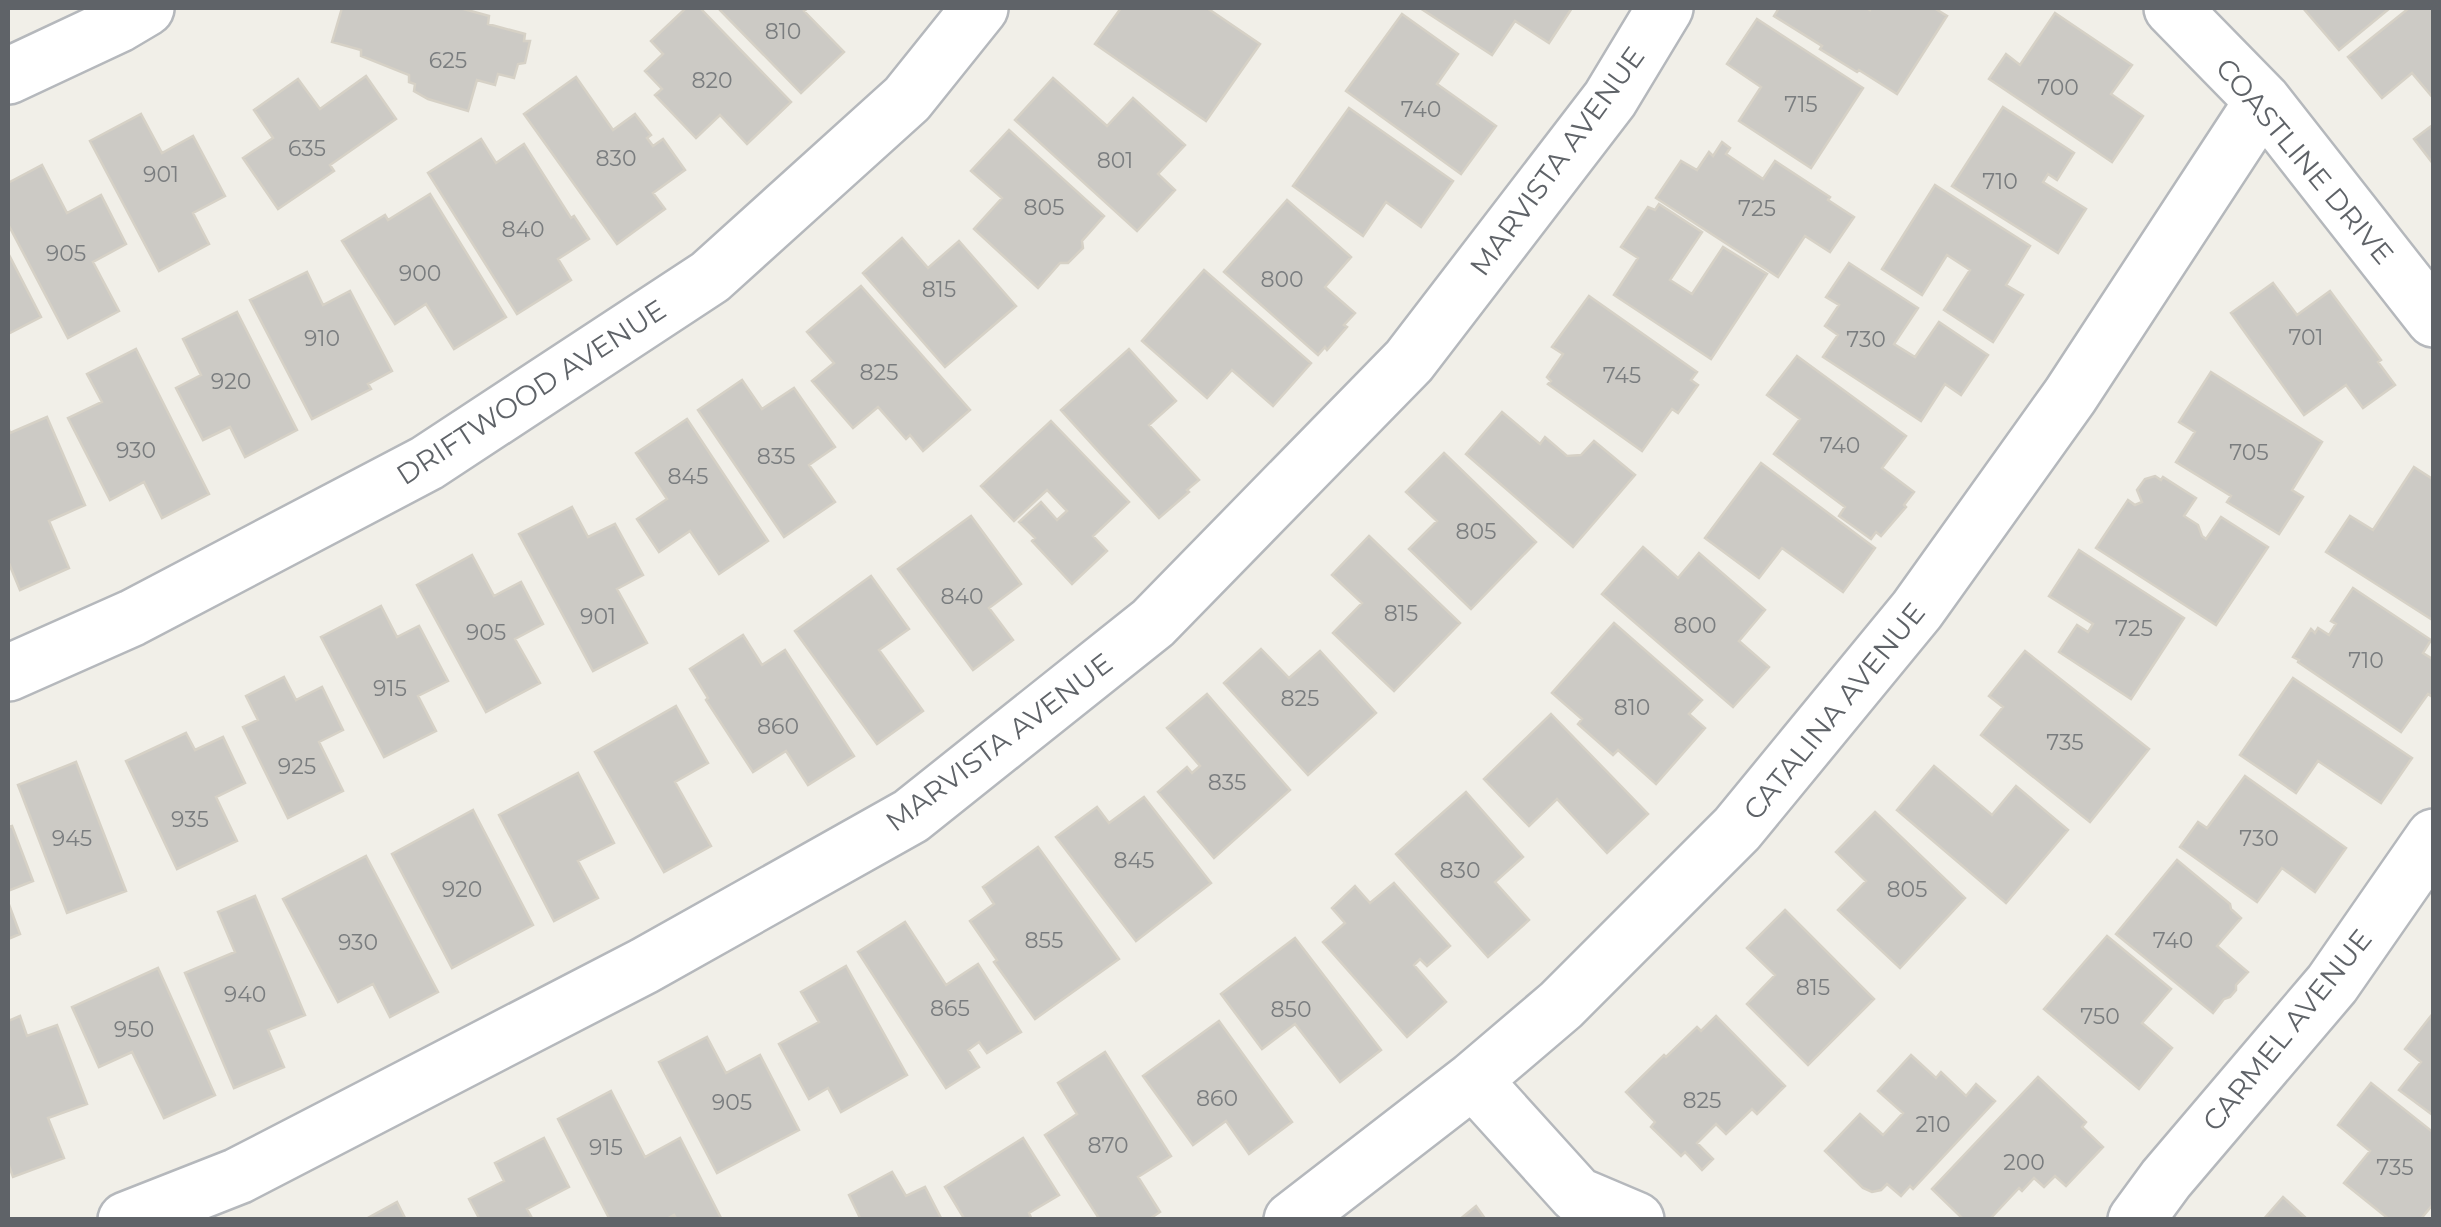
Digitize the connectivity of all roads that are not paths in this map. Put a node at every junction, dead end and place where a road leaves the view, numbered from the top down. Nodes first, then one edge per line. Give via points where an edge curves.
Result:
1 (146, 8) edge
2 (980, 8) edge
3 (1664, 8) edge
4 (2172, 8) edge
5 (8, 76) edge
6 (2263, 100) junction
7 (2434, 319) edge
8 (8, 673) edge
9 (2434, 837) edge
10 (1472, 1080) junction
11 (126, 1220) edge
12 (1292, 1220) edge
13 (1636, 1220) edge
14 (2136, 1220) edge

1 - 5 street
2 - 8 street, DRIFTWOOD AVENUE via 907,99 710,277 427,463 132,618
3 - 11 street, MARVISTA AVENUE via 1610,99 1410,361 1154,623 911,816 627,975 238,1176
4 - 6 street, COASTLINE DRIVE
6 - 7 street, COASTLINE DRIVE
6 - 10 street, CATALINA AVENUE via 2070,396 1918,610 1737,829 1562,1005
9 - 14 street, CARMEL AVENUE via 2332,984
10 - 12 street, CATALINA AVENUE
10 - 13 street via 1577,1195

